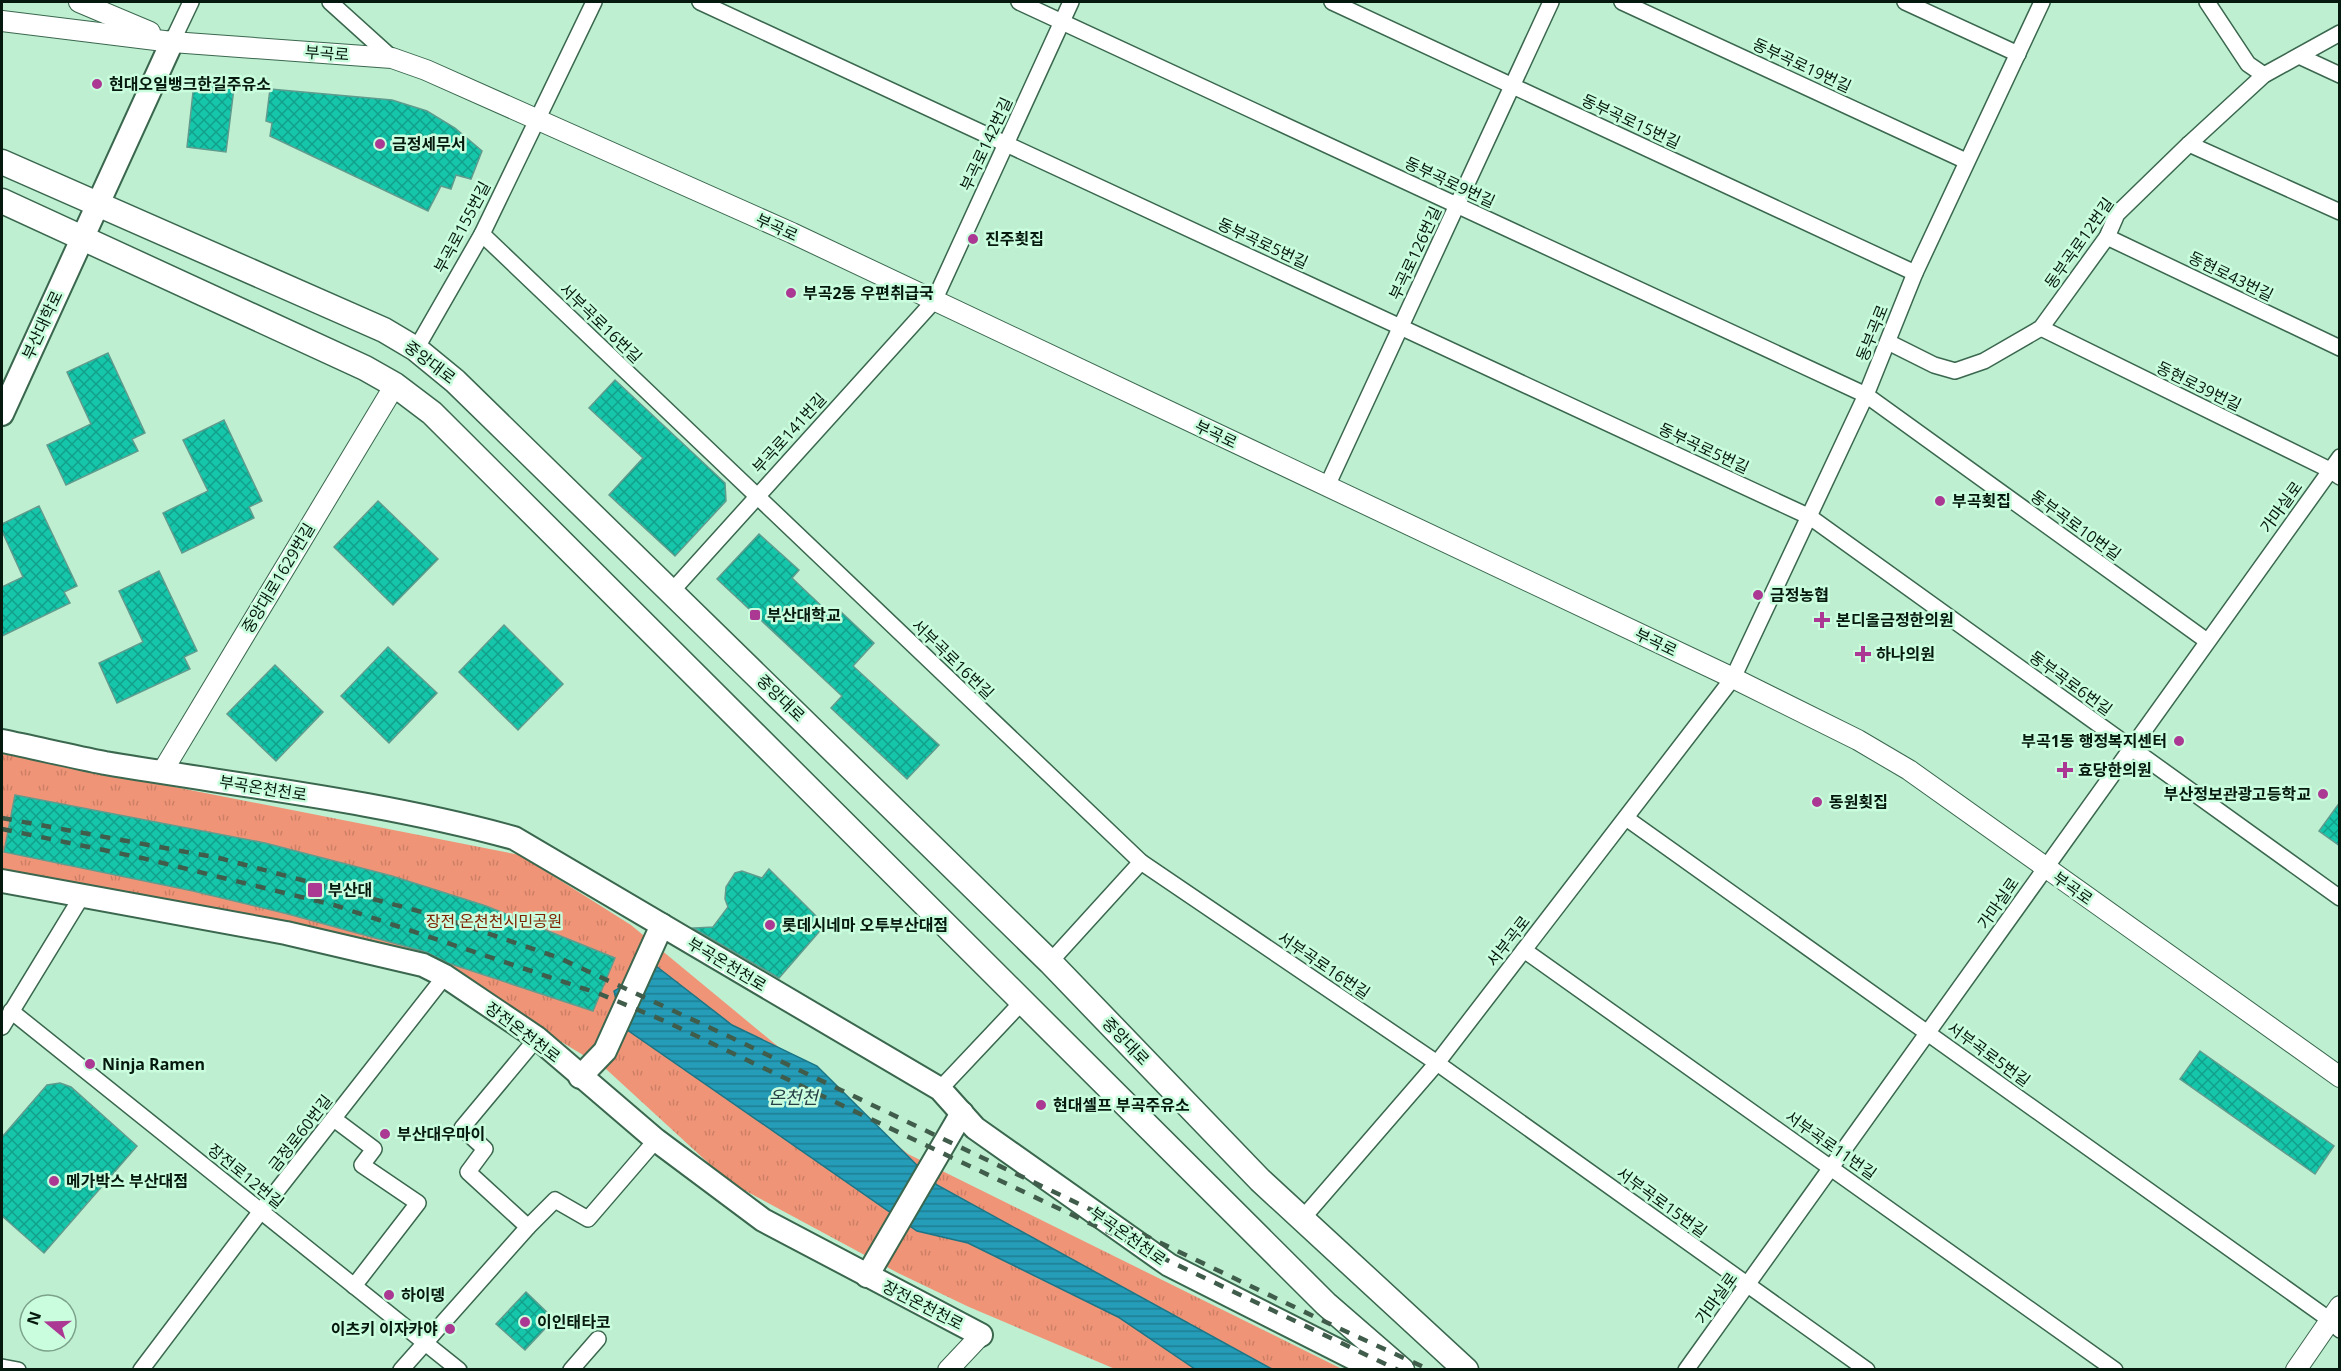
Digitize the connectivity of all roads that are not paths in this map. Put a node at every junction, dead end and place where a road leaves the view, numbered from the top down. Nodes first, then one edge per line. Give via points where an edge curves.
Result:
1 (79, 2) edge
2 (191, 2) edge
3 (330, 2) edge
4 (594, 2) edge
5 (700, 2) edge
6 (1019, 2) edge
7 (1071, 2) edge
8 (1332, 2) edge
9 (1551, 2) edge
10 (1622, 2) edge
11 (1905, 2) edge
12 (2042, 2) edge
13 (2207, 2) edge
14 (2, 21) edge
15 (1062, 22) junction
16 (2340, 33) edge
17 (171, 42) junction
18 (2019, 54) junction
19 (2299, 56) junction
20 (392, 58) junction
21 (2264, 75) junction
22 (2340, 75) edge
23 (1512, 85) junction
24 (536, 119) junction
25 (1006, 144) junction
26 (2189, 144) junction
27 (1966, 161) junction
28 (2, 162) edge
29 (2, 201) edge
30 (97, 204) junction
31 (1457, 205) junction
32 (2340, 212) edge
33 (482, 234) junction
34 (83, 237) junction
35 (2108, 237) junction
36 (1915, 273) junction
37 (934, 301) junction
38 (1401, 327) junction
39 (2041, 328) junction
40 (1888, 342) junction
41 (2340, 348) edge
42 (416, 349) junction
43 (394, 385) junction
44 (1866, 395) junction
45 (2, 414) edge
46 (2340, 457) edge
47 (2335, 473) edge
48 (1327, 486) junction
49 (756, 496) junction
50 (1810, 517) junction
51 (672, 591) junction
52 (2207, 641) junction
53 (1733, 678) junction
54 (2, 741) edge
55 (2131, 748) junction
56 (162, 772) junction
57 (1626, 818) junction
58 (1141, 862) junction
59 (2045, 867) junction
60 (2, 881) edge
61 (81, 896) junction
62 (2340, 898) edge
63 (659, 933) junction
64 (1524, 950) junction
65 (1050, 962) junction
66 (445, 976) junction
67 (1023, 1001) junction
68 (11, 1011) junction
69 (2, 1027) edge
70 (1928, 1033) junction
71 (537, 1038) junction
72 (1437, 1063) junction
73 (580, 1077) junction
74 (2340, 1077) edge
75 (940, 1089) junction
76 (334, 1119) junction
77 (958, 1119) junction
78 (656, 1140) junction
79 (1832, 1167) junction
80 (261, 1211) junction
81 (1302, 1219) junction
82 (528, 1227) junction
83 (873, 1267) junction
84 (1747, 1285) junction
85 (354, 1286) junction
86 (2336, 1319) edge
87 (981, 1335) joint
88 (598, 1339) dead end
89 (426, 1342) junction
90 (2, 1367) edge
91 (18, 1370) edge
92 (141, 1370) edge
93 (401, 1370) edge
94 (459, 1370) edge
95 (571, 1370) edge
96 (948, 1370) edge
97 (1377, 1370) edge
98 (1402, 1370) edge
99 (1466, 1370) edge
100 (1686, 1370) edge
101 (1868, 1370) edge
102 (2115, 1370) edge
103 (2296, 1370) edge

1 - 17 street
2 - 17 street
3 - 20 street
4 - 24 street, 부곡로155번길
5 - 25 street, 동부곡로5번길
6 - 15 street, 동부곡로9번길
7 - 15 street, 부곡로142번길
8 - 23 street, 동부곡로15번길
9 - 23 street, 부곡로126번길
10 - 27 street, 동부곡로19번길
11 - 18 street
12 - 18 street, 동부곡로
13 - 21 street via 2248,64
14 - 17 street, 부곡로
15 - 25 street, 부곡로142번길
15 - 31 street, 동부곡로9번길
16 - 19 street, 동부곡로12번길
17 - 20 street, 부곡로
17 - 30 main road, 부산대학로
18 - 27 street, 동부곡로
19 - 21 street, 동부곡로12번길
19 - 22 street
20 - 24 street, 부곡로
21 - 26 street, 동부곡로12번길
23 - 31 street, 부곡로126번길
23 - 36 street, 동부곡로15번길
24 - 33 street, 부곡로155번길
24 - 37 street, 부곡로
25 - 37 street, 부곡로142번길
25 - 38 street, 동부곡로5번길
26 - 32 street
26 - 35 street, 동부곡로12번길 via 2117,214
27 - 36 street, 동부곡로
28 - 30 main road, 중앙대로
29 - 34 main road
30 - 34 main road, 부산대학로
30 - 42 main road, 중앙대로 via 384,330
31 - 38 street, 부곡로126번길
31 - 44 street, 동부곡로9번길
33 - 42 street, 부곡로155번길
33 - 49 street, 서부곡로16번길
34 - 43 main road
34 - 45 main road, 부산대학로
35 - 39 street, 동부곡로12번길
35 - 41 street, 동현로43번길
36 - 40 street, 동부곡로
37 - 48 street, 부곡로
37 - 49 street, 부곡로141번길
38 - 48 street, 부곡로126번길
38 - 50 street, 동부곡로5번길
39 - 40 street, 동부곡로12번길 via 1984,361 1955,371
39 - 47 street, 동현로39번길
40 - 44 street, 동부곡로
42 - 51 main road, 중앙대로 via 455,381
43 - 56 street, 중앙대로1629번길
43 - 67 main road via 432,412
44 - 50 street, 동부곡로
44 - 52 street, 동부곡로10번길
46 - 47 street, 가마실로
47 - 52 street, 가마실로
48 - 53 street, 부곡로
49 - 51 street, 부곡로141번길
49 - 58 street, 서부곡로16번길
50 - 53 street, 동부곡로
50 - 55 street, 동부곡로6번길
51 - 65 main road, 중앙대로
52 - 55 street, 가마실로
53 - 57 street, 서부곡로
53 - 59 street, 부곡로 via 1909,770
54 - 56 main road, 부곡온천천로
55 - 59 street, 가마실로
55 - 62 street, 동부곡로6번길
56 - 63 main road, 부곡온천천로 via 332,799 514,838
57 - 64 street, 서부곡로
57 - 70 street, 서부곡로5번길
58 - 65 street
58 - 72 street, 서부곡로16번길
59 - 70 street, 가마실로
59 - 74 street, 부곡로
60 - 61 main road, 장전온천천로
61 - 66 main road, 장전온천천로 via 286,933 423,965
61 - 68 street
63 - 73 main road via 605,1051
63 - 75 main road, 부곡온천천로
64 - 72 street, 서부곡로
64 - 79 street, 서부곡로11번길
65 - 81 main road, 중앙대로
66 - 71 main road, 장전온천천로
66 - 76 street, 금정로60번길
67 - 75 street
67 - 98 main road via 1326,1304
68 - 69 street
68 - 80 street, 장전로12번길
70 - 79 street, 가마실로
70 - 86 street, 서부곡로5번길
71 - 73 main road, 장전온천천로
71 - 82 street via 462,1128 485,1149 468,1172
72 - 81 street, 서부곡로
72 - 84 street, 서부곡로15번길
73 - 78 main road, 장전온천천로
75 - 77 main road, 부곡온천천로
76 - 80 street, 금정로60번길
76 - 85 street via 374,1149 362,1165 418,1203
77 - 83 main road
77 - 97 main road, 부곡온천천로 via 1169,1265
78 - 82 street via 588,1219 555,1200
78 - 83 main road, 장전온천천로 via 763,1220
79 - 84 street, 가마실로
79 - 102 street, 서부곡로11번길
80 - 85 street, 장전로12번길
80 - 92 street, 금정로60번길
81 - 99 main road, 중앙대로
82 - 89 street
83 - 87 main road, 장전온천천로
84 - 100 street, 가마실로
84 - 101 street, 서부곡로15번길
85 - 89 street, 장전로12번길
86 - 103 street
87 - 96 street
88 - 95 street
89 - 93 street
89 - 94 street, 장전로12번길
90 - 91 street

